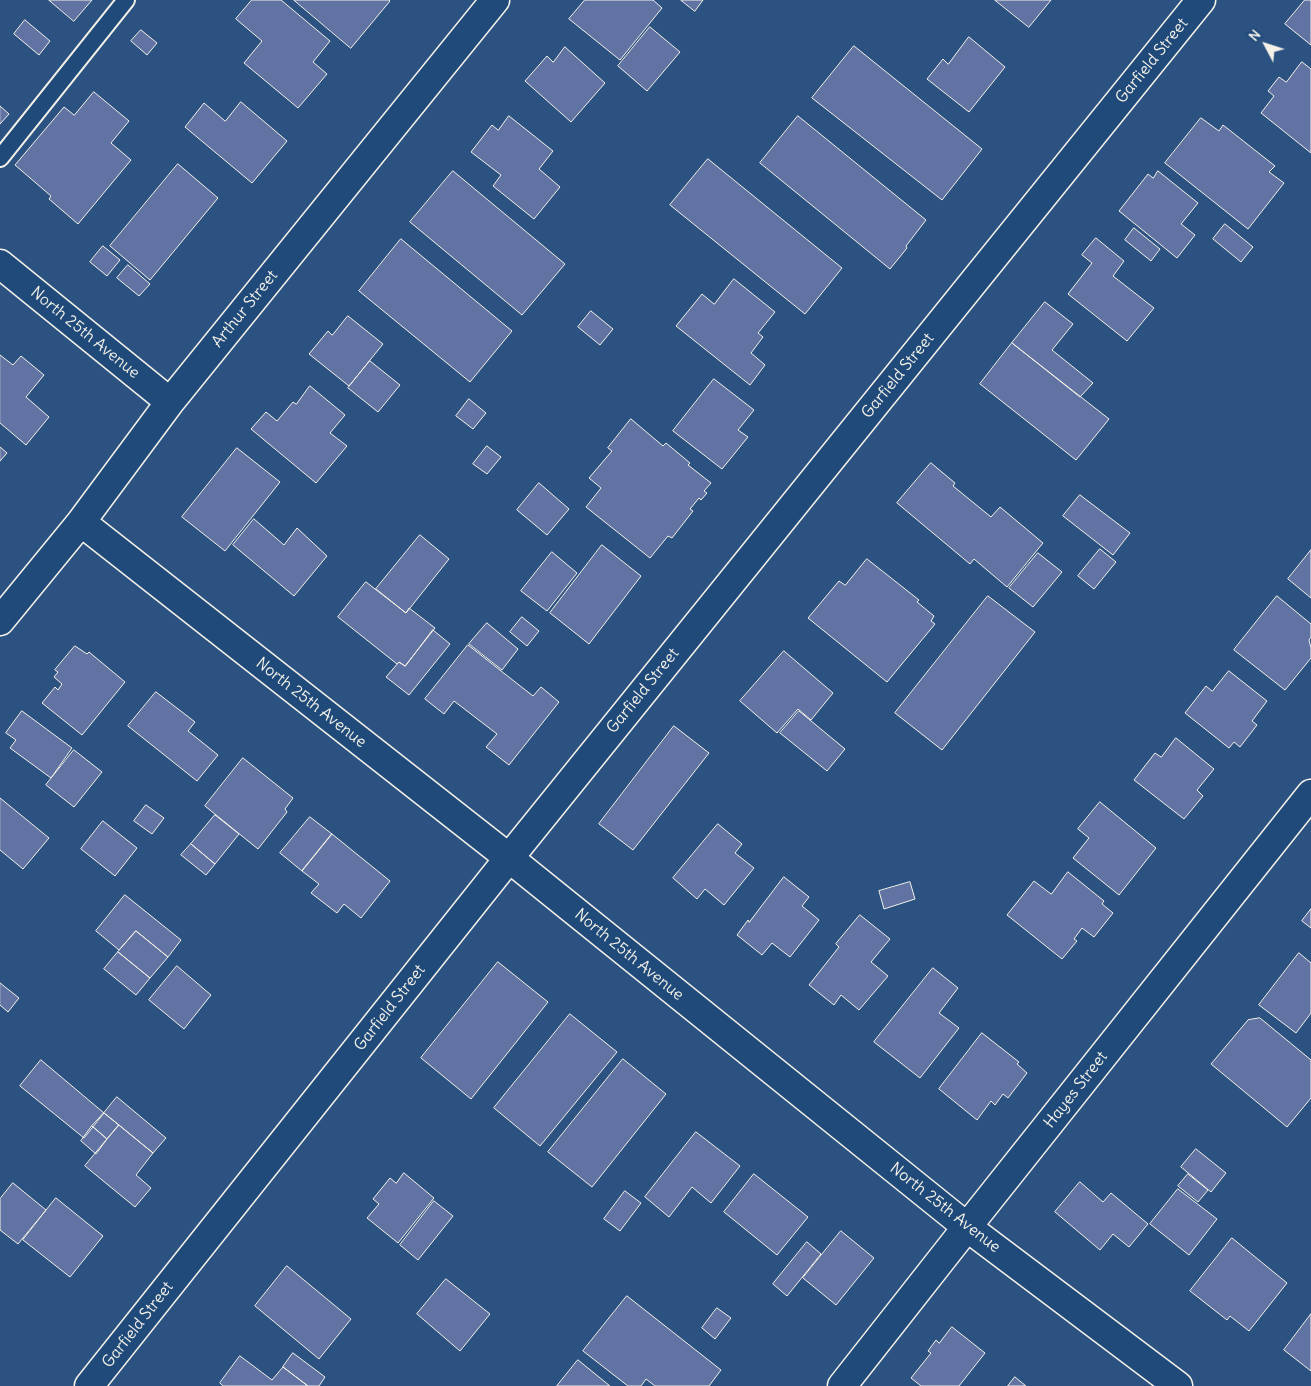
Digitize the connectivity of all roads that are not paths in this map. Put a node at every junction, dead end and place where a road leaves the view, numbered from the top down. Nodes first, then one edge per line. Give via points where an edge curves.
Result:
1 (126, 0) edge
2 (495, 0) edge
3 (1201, 0) edge
4 (0, 158) edge
5 (0, 264) edge
6 (170, 402) junction
7 (81, 522) junction
8 (0, 621) edge
9 (1311, 794) edge
10 (509, 858) junction
11 (967, 1227) junction
12 (89, 1386) edge
13 (842, 1386) edge
14 (1178, 1386) edge

1 - 4 lane
2 - 6 street, Arthur Street
3 - 10 street, Garfield Street
5 - 6 street, North 25th Avenue
6 - 7 street, Arthur Street
7 - 8 street, Arthur Street
7 - 10 street, North 25th Avenue
9 - 11 street, Hayes Street
10 - 11 street, North 25th Avenue
10 - 12 street, Garfield Street
11 - 13 street, Hayes Street
11 - 14 street, North 25th Avenue

